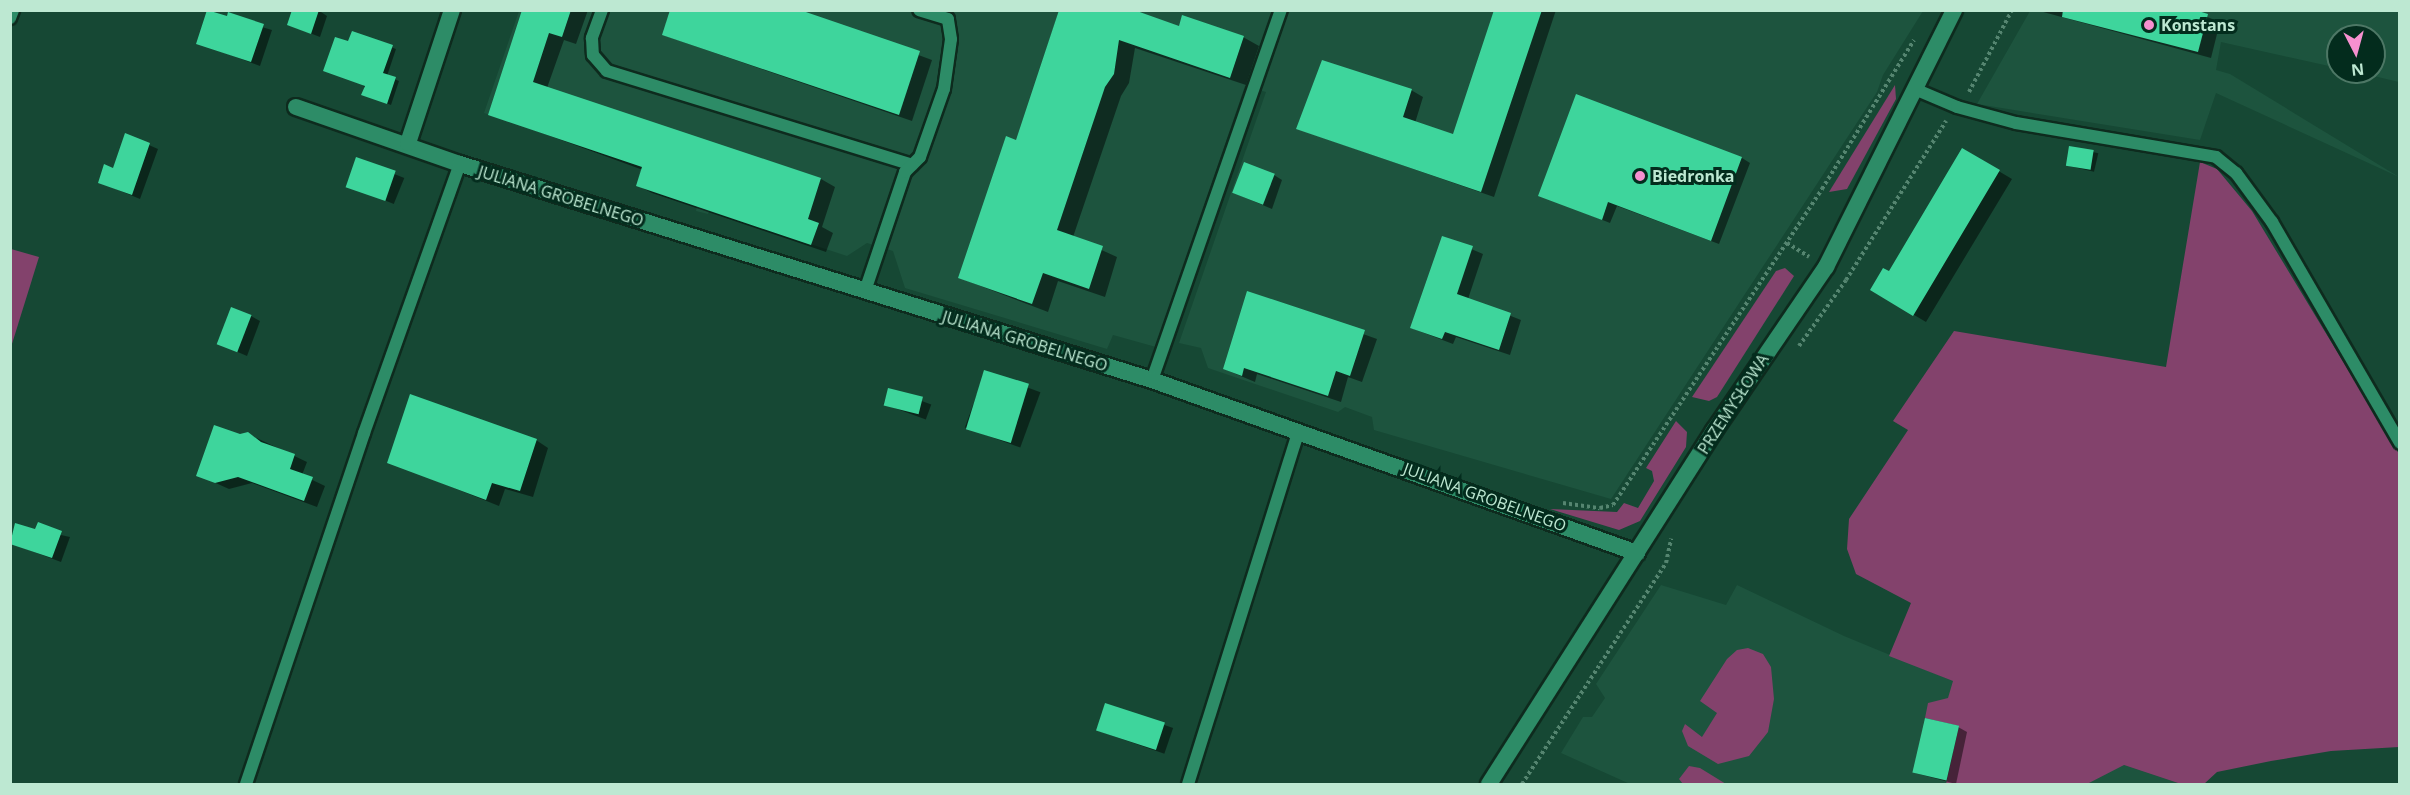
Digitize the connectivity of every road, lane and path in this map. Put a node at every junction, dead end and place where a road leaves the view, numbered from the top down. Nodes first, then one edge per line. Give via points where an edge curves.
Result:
1 (13, 10) edge
2 (452, 10) edge
3 (602, 10) edge
4 (919, 10) edge
5 (1281, 10) edge
6 (1954, 10) edge
7 (10, 18) edge
8 (1920, 29) dead end
9 (1917, 90) junction
10 (296, 107) dead end
11 (408, 143) junction
12 (460, 164) junction
13 (912, 165) junction
14 (1786, 243) junction
15 (1809, 257) dead end
16 (865, 291) junction
17 (1152, 380) junction
18 (1299, 432) junction
19 (2400, 443) edge
20 (1557, 502) dead end
21 (1669, 546) dead end
22 (1636, 554) junction
23 (246, 784) edge
24 (1188, 784) edge
25 (1489, 784) edge
26 (1522, 784) edge

1 - 7 lane
2 - 11 street
3 - 13 lane via 592,38 593,55 607,71
4 - 13 lane via 948,19 951,39 944,89 920,156
5 - 17 lane
6 - 9 street, PRZEMYSŁOWA
8 - 14 path
9 - 19 lane via 1957,107 2016,123 2216,157 2236,173 2272,222
9 - 22 street, PRZEMYSŁOWA via 1826,267
10 - 11 street, JULIANA GROBELNEGO
11 - 12 street, JULIANA GROBELNEGO
12 - 16 street, JULIANA GROBELNEGO
12 - 23 lane
13 - 16 lane via 898,190
14 - 15 path
14 - 20 path via 1613,505 1600,508
16 - 17 street, JULIANA GROBELNEGO
17 - 18 street, JULIANA GROBELNEGO
18 - 22 street, JULIANA GROBELNEGO
18 - 24 lane
21 - 26 path via 1666,563
22 - 25 street, PRZEMYSŁOWA

